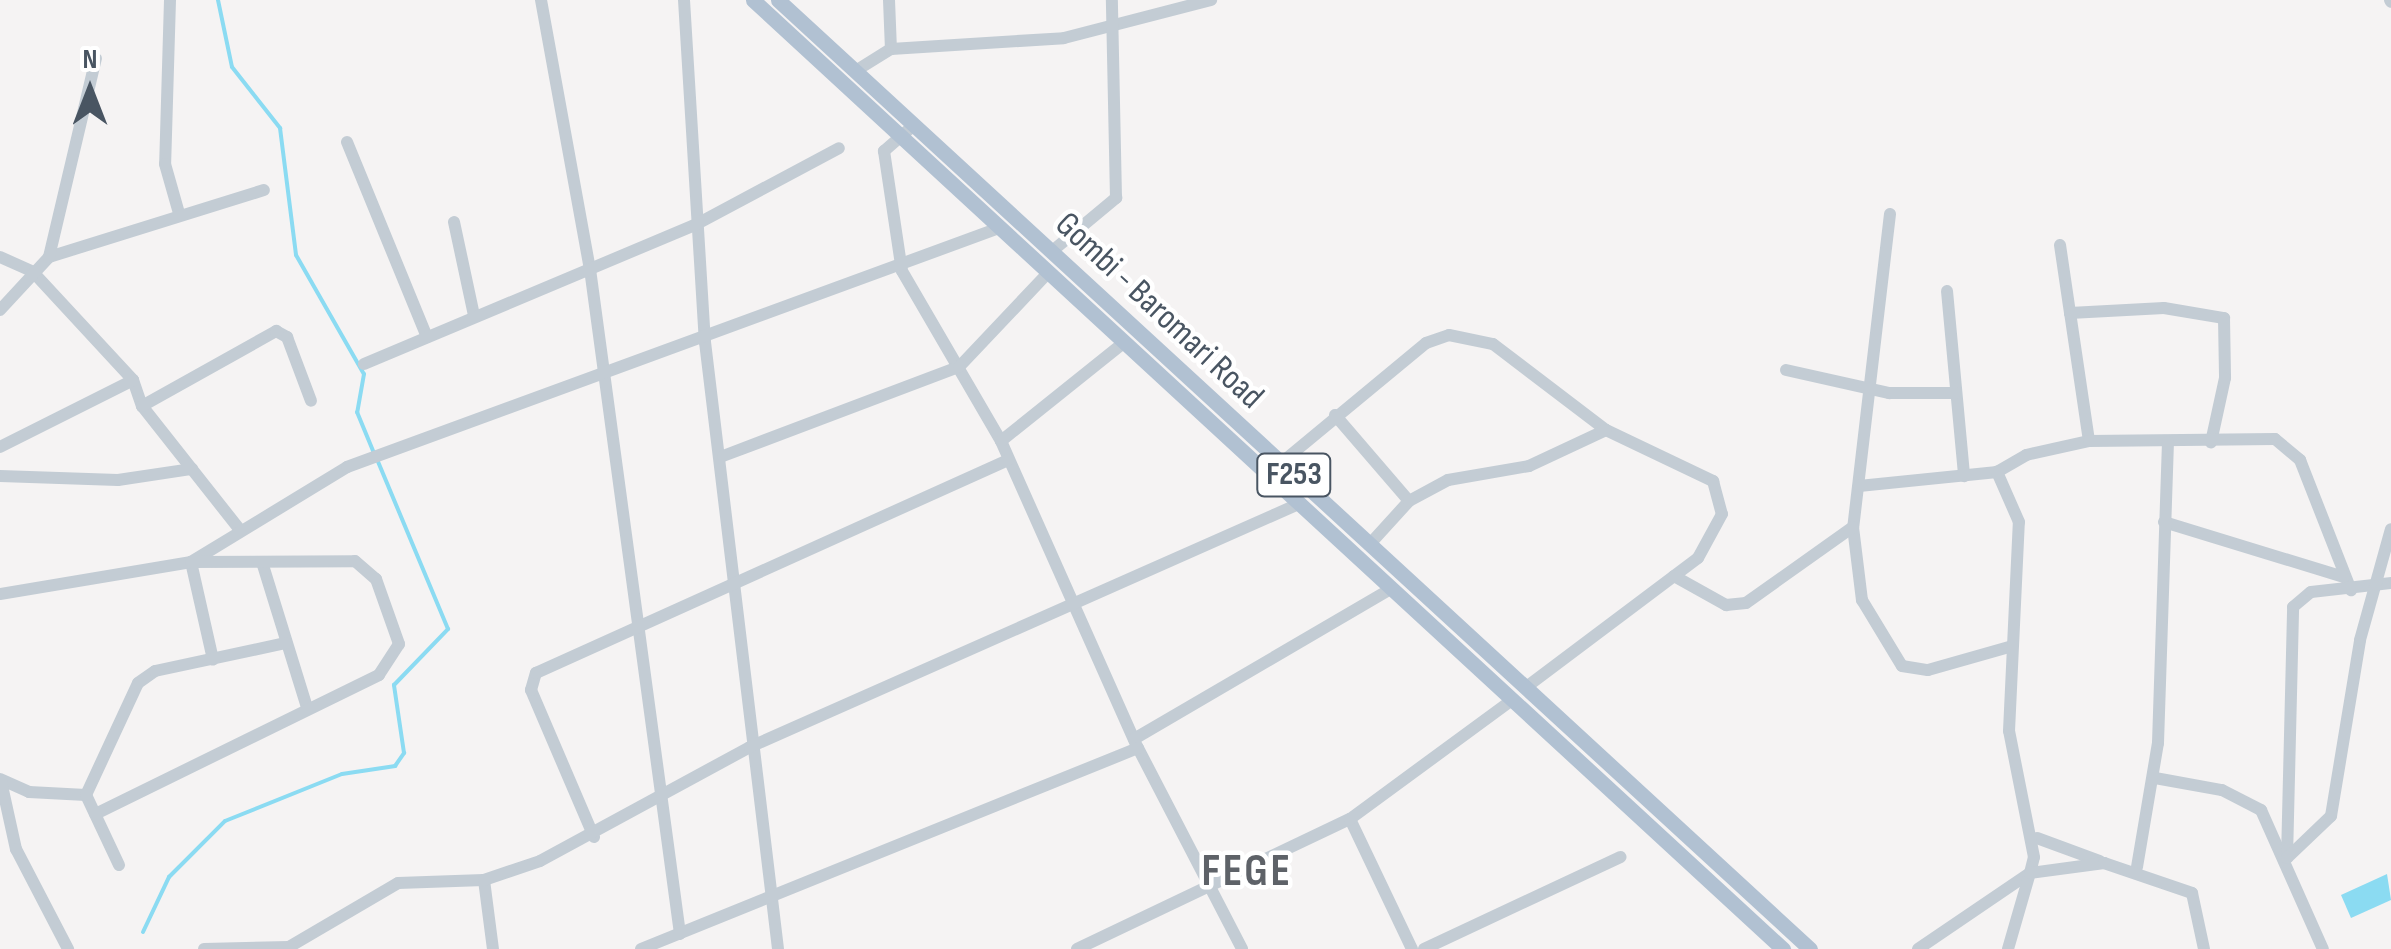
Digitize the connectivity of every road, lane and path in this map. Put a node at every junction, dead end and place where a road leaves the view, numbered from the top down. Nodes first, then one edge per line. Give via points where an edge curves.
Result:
1 (170, 0) edge
2 (541, 0) edge
3 (684, 0) edge
4 (753, 0) edge
5 (778, 0) edge
6 (889, 0) edge
7 (1112, 0) edge
8 (1211, 0) edge
9 (1113, 28) junction
10 (892, 49) junction
11 (96, 58) dead end
12 (857, 70) junction
13 (914, 125) junction
14 (900, 136) junction
15 (347, 142) dead end
16 (838, 148) dead end
17 (264, 190) dead end
18 (179, 214) junction
19 (1890, 214) dead end
20 (454, 222) dead end
21 (695, 225) junction
22 (1000, 228) junction
23 (2060, 245) dead end
24 (1051, 252) junction
25 (0, 256) edge
26 (50, 257) junction
27 (590, 270) junction
28 (902, 271) junction
29 (33, 272) junction
30 (1047, 274) junction
31 (1947, 291) dead end
32 (0, 310) edge
33 (2070, 314) junction
34 (474, 315) junction
35 (427, 337) junction
36 (706, 342) junction
37 (1121, 344) junction
38 (364, 364) dead end
39 (959, 367) junction
40 (1786, 370) dead end
41 (602, 373) junction
42 (133, 380) junction
43 (1867, 388) junction
44 (1955, 393) junction
45 (311, 401) dead end
46 (142, 406) junction
47 (1335, 414) junction
48 (1606, 430) junction
49 (2089, 441) junction
50 (1000, 442) junction
51 (2168, 442) junction
52 (2211, 442) junction
53 (0, 447) edge
54 (723, 456) junction
55 (1008, 460) junction
56 (1281, 463) junction
57 (192, 469) junction
58 (1997, 472) junction
59 (0, 476) edge
60 (1964, 476) junction
61 (1859, 486) junction
62 (1408, 501) junction
63 (1294, 506) junction
64 (2164, 522) junction
65 (1853, 527) junction
66 (240, 530) junction
67 (2391, 530) edge
68 (1369, 545) junction
69 (190, 562) junction
70 (262, 562) junction
71 (1674, 576) junction
72 (2348, 584) junction
73 (2391, 584) edge
74 (736, 588) junction
75 (2372, 588) junction
76 (1386, 592) junction
77 (0, 594) edge
78 (1420, 594) junction
79 (1078, 601) junction
80 (1401, 606) junction
81 (635, 633) junction
82 (286, 642) junction
83 (2012, 646) junction
84 (213, 660) junction
85 (1526, 686) junction
86 (1508, 704) junction
87 (307, 708) junction
88 (1136, 743) junction
89 (750, 747) junction
90 (2154, 778) junction
91 (1, 780) edge
92 (663, 794) junction
93 (86, 795) junction
94 (95, 814) junction
95 (1350, 818) junction
96 (594, 837) junction
97 (2037, 838) junction
98 (1620, 857) dead end
99 (2287, 858) junction
100 (2104, 863) junction
101 (120, 864) dead end
102 (2136, 867) junction
103 (2030, 873) junction
104 (484, 880) junction
105 (1210, 886) junction
106 (768, 897) junction
107 (680, 934) junction
108 (288, 948) edge
109 (68, 949) edge
110 (204, 949) edge
111 (494, 949) edge
112 (640, 949) edge
113 (778, 949) edge
114 (1077, 949) edge
115 (1242, 949) edge
116 (1412, 949) edge
117 (1424, 949) edge
118 (1783, 949) edge
119 (1810, 949) edge
120 (1918, 949) edge
121 (2008, 949) edge
122 (2204, 949) edge
123 (2323, 949) edge

1 - 18 street via 165,164
2 - 27 street
3 - 21 street
4 - 14 main road, Gombi - Baromari Road / F253
5 - 12 main road, Gombi - Baromari Road / F253
6 - 10 street
7 - 9 street
8 - 9 street
9 - 10 street via 1022,44
9 - 24 street via 1116,198
10 - 12 street
11 - 26 street
12 - 13 main road, Gombi - Baromari Road / F253
13 - 14 street
13 - 24 main road, Gombi - Baromari Road / F253
14 - 22 main road, Gombi - Baromari Road / F253
14 - 28 street via 884,151
15 - 35 street
16 - 21 street
17 - 18 street
18 - 26 street
19 - 43 street
20 - 34 street
21 - 27 street
21 - 36 street
22 - 28 street
22 - 30 main road, Gombi - Baromari Road / F253
23 - 33 street
24 - 56 main road, Gombi - Baromari Road / F253
25 - 29 street
26 - 29 street
27 - 34 street
27 - 41 street
28 - 36 street
28 - 39 street
29 - 32 street
29 - 42 street
30 - 37 main road, Gombi - Baromari Road / F253
30 - 39 street
31 - 44 street
33 - 49 street
33 - 52 street via 2222,312 2225,378
34 - 35 street
35 - 38 street
36 - 41 street
36 - 54 street
37 - 50 street
37 - 63 main road, Gombi - Baromari Road / F253
39 - 50 street
39 - 54 street
40 - 43 street
41 - 66 street via 381,455
41 - 81 street
42 - 46 street
42 - 53 street
43 - 44 street
43 - 61 street
44 - 60 street
45 - 46 street via 287,336 276,331
46 - 57 street
47 - 48 street via 1449,335 1494,344
47 - 56 street
47 - 62 street
48 - 62 street via 1530,466 1448,480
48 - 71 street via 1713,481 1716,537
49 - 51 street
49 - 58 street via 2026,455
50 - 55 street
51 - 52 street
51 - 64 street
52 - 72 street via 2292,444
54 - 74 street
55 - 74 street
55 - 79 street
56 - 68 main road, Gombi - Baromari Road / F253
57 - 59 street via 118,480
57 - 66 street
58 - 60 street
58 - 83 street via 2020,522
60 - 61 street
61 - 65 street
62 - 68 street
63 - 76 main road, Gombi - Baromari Road / F253
63 - 79 street
64 - 72 street
64 - 90 street
65 - 71 street via 1746,603 1726,605
65 - 83 street via 1862,600 1902,666 1928,670
66 - 69 street
67 - 75 street
68 - 78 main road, Gombi - Baromari Road / F253
69 - 70 street
69 - 77 street
69 - 84 street
70 - 82 street
70 - 87 street via 369,568 399,644 379,674
71 - 85 street
72 - 75 street
72 - 99 street via 2312,592 2293,608
73 - 75 street
74 - 81 street
74 - 89 street
75 - 99 street via 2331,816
76 - 80 main road, Gombi - Baromari Road / F253
76 - 88 street
78 - 80 main road
78 - 85 main road, Gombi - Baromari Road / F253
79 - 88 street
79 - 89 street
80 - 86 main road, Gombi - Baromari Road / F253
81 - 92 street
81 - 96 street via 531,681
82 - 84 street
82 - 87 street
83 - 97 street via 2012,764
84 - 93 street via 138,683
85 - 119 main road, Gombi - Baromari Road / F253
86 - 95 street
86 - 118 main road, Gombi - Baromari Road / F253
87 - 94 street
88 - 105 street
88 - 106 street
89 - 92 street
89 - 106 street
90 - 99 street via 2247,799
90 - 102 street
91 - 93 street
91 - 109 street via 16,850
92 - 96 street
92 - 107 street
93 - 94 street
94 - 101 street
95 - 105 street
95 - 116 street
96 - 104 street
97 - 100 street
97 - 103 street
98 - 117 street
99 - 123 street
100 - 102 street
100 - 103 street
102 - 122 street via 2192,893
103 - 120 street
103 - 121 street
104 - 108 street via 398,883
104 - 111 street
105 - 114 street
105 - 115 street
106 - 107 street
106 - 113 street
107 - 112 street
108 - 110 street

